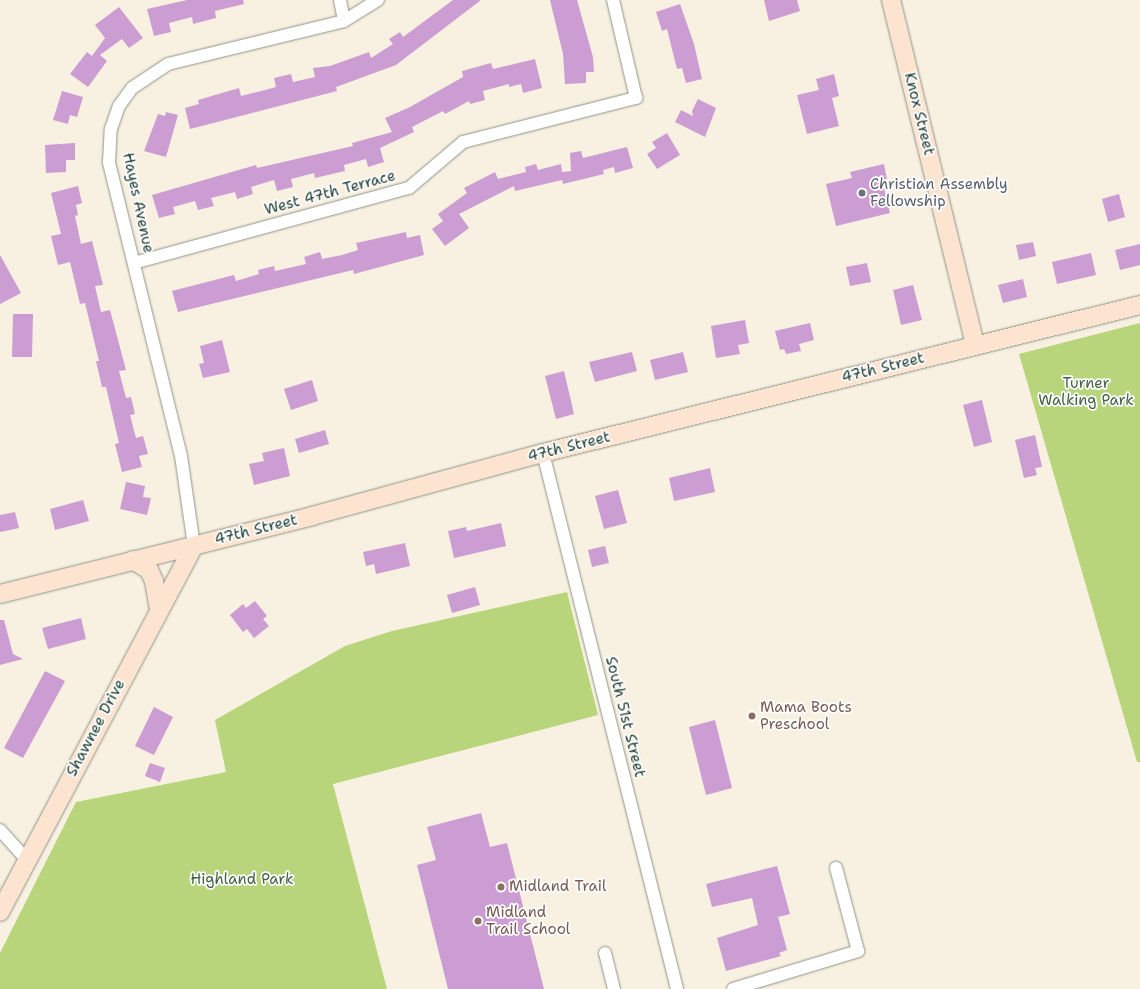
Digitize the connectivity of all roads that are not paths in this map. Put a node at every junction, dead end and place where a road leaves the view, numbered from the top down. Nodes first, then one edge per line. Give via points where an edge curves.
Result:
1 (340, 0) edge
2 (378, 0) edge
3 (613, 0) edge
4 (891, 0) edge
5 (344, 21) junction
6 (134, 263) junction
7 (1140, 305) edge
8 (975, 344) junction
9 (543, 453) junction
10 (194, 546) junction
11 (134, 560) junction
12 (0, 594) edge
13 (159, 609) junction
14 (0, 830) edge
15 (27, 860) junction
16 (836, 868) dead end
17 (0, 912) edge
18 (605, 953) dead end
19 (614, 989) edge
20 (677, 989) edge
21 (733, 989) edge

1 - 5 street
2 - 5 street, Hayes Avenue
3 - 6 street, West 47th Terrace via 636,98 463,142 409,188
4 - 8 main road, Knox Street
5 - 6 street, Hayes Avenue via 168,64 132,88 119,106 111,129 109,162
6 - 10 street, Hayes Avenue via 181,456
7 - 8 main road, 47th Street
8 - 9 main road, 47th Street
9 - 10 main road, 47th Street
9 - 20 street, South 51st Street
10 - 11 main road, 47th Street
10 - 13 main road, Shawnee Drive
11 - 12 main road, 47th Street
11 - 13 main road via 149,570 154,581
13 - 15 main road, Shawnee Drive
14 - 15 street
15 - 17 main road, Shawnee Drive
16 - 21 street via 858,951
18 - 19 street

